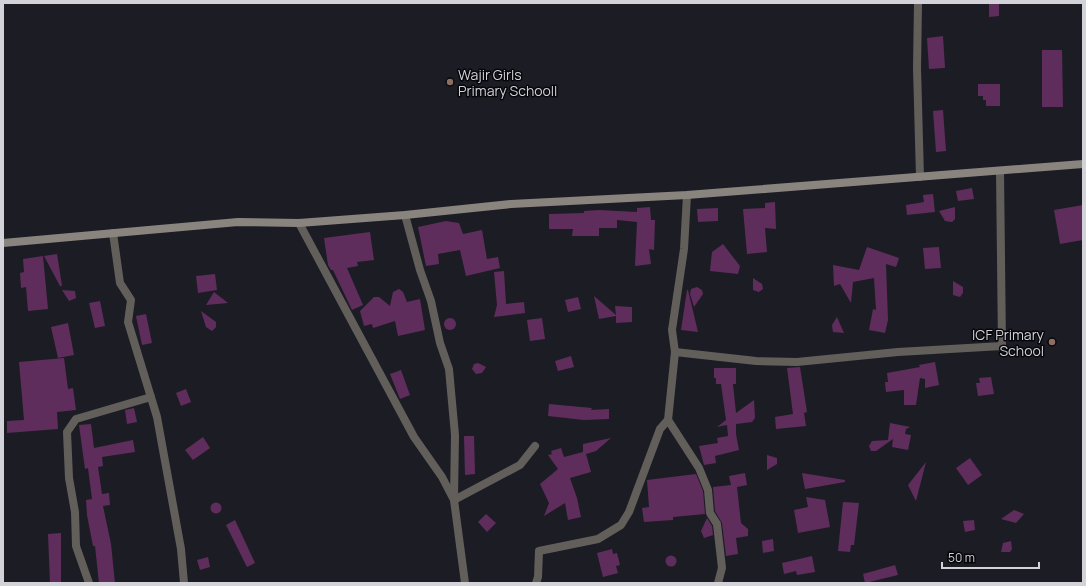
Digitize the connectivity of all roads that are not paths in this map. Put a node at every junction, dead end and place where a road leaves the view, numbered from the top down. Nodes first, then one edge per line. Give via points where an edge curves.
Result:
1 (918, 3) edge
2 (1083, 164) edge
3 (1000, 171) junction
4 (920, 177) junction
5 (687, 195) junction
6 (405, 216) junction
7 (299, 223) junction
8 (113, 233) junction
9 (3, 243) edge
10 (675, 352) junction
11 (151, 397) junction
12 (668, 420) junction
13 (535, 446) dead end
14 (454, 500) junction
15 (89, 583) edge
16 (184, 583) edge
17 (464, 583) edge
18 (536, 583) edge
19 (718, 583) edge

1 - 4 street
2 - 3 street
3 - 4 street
3 - 10 street via 1002,346 898,352 798,362 756,361
4 - 5 street
5 - 6 street via 511,204
5 - 10 street via 684,249 672,330
6 - 7 street
6 - 14 street via 449,368 455,435
7 - 8 street via 238,222
7 - 14 street via 414,437 442,477
8 - 9 street
8 - 11 street via 120,283 131,300 128,322
10 - 12 street
11 - 15 street via 76,419 68,432 67,450 76,546
11 - 16 street via 158,417 181,549
12 - 18 street via 660,429 629,512 621,525 598,539 539,551
12 - 19 street via 699,468 708,490 710,513 717,524 722,568
13 - 14 street via 520,465
14 - 17 street

